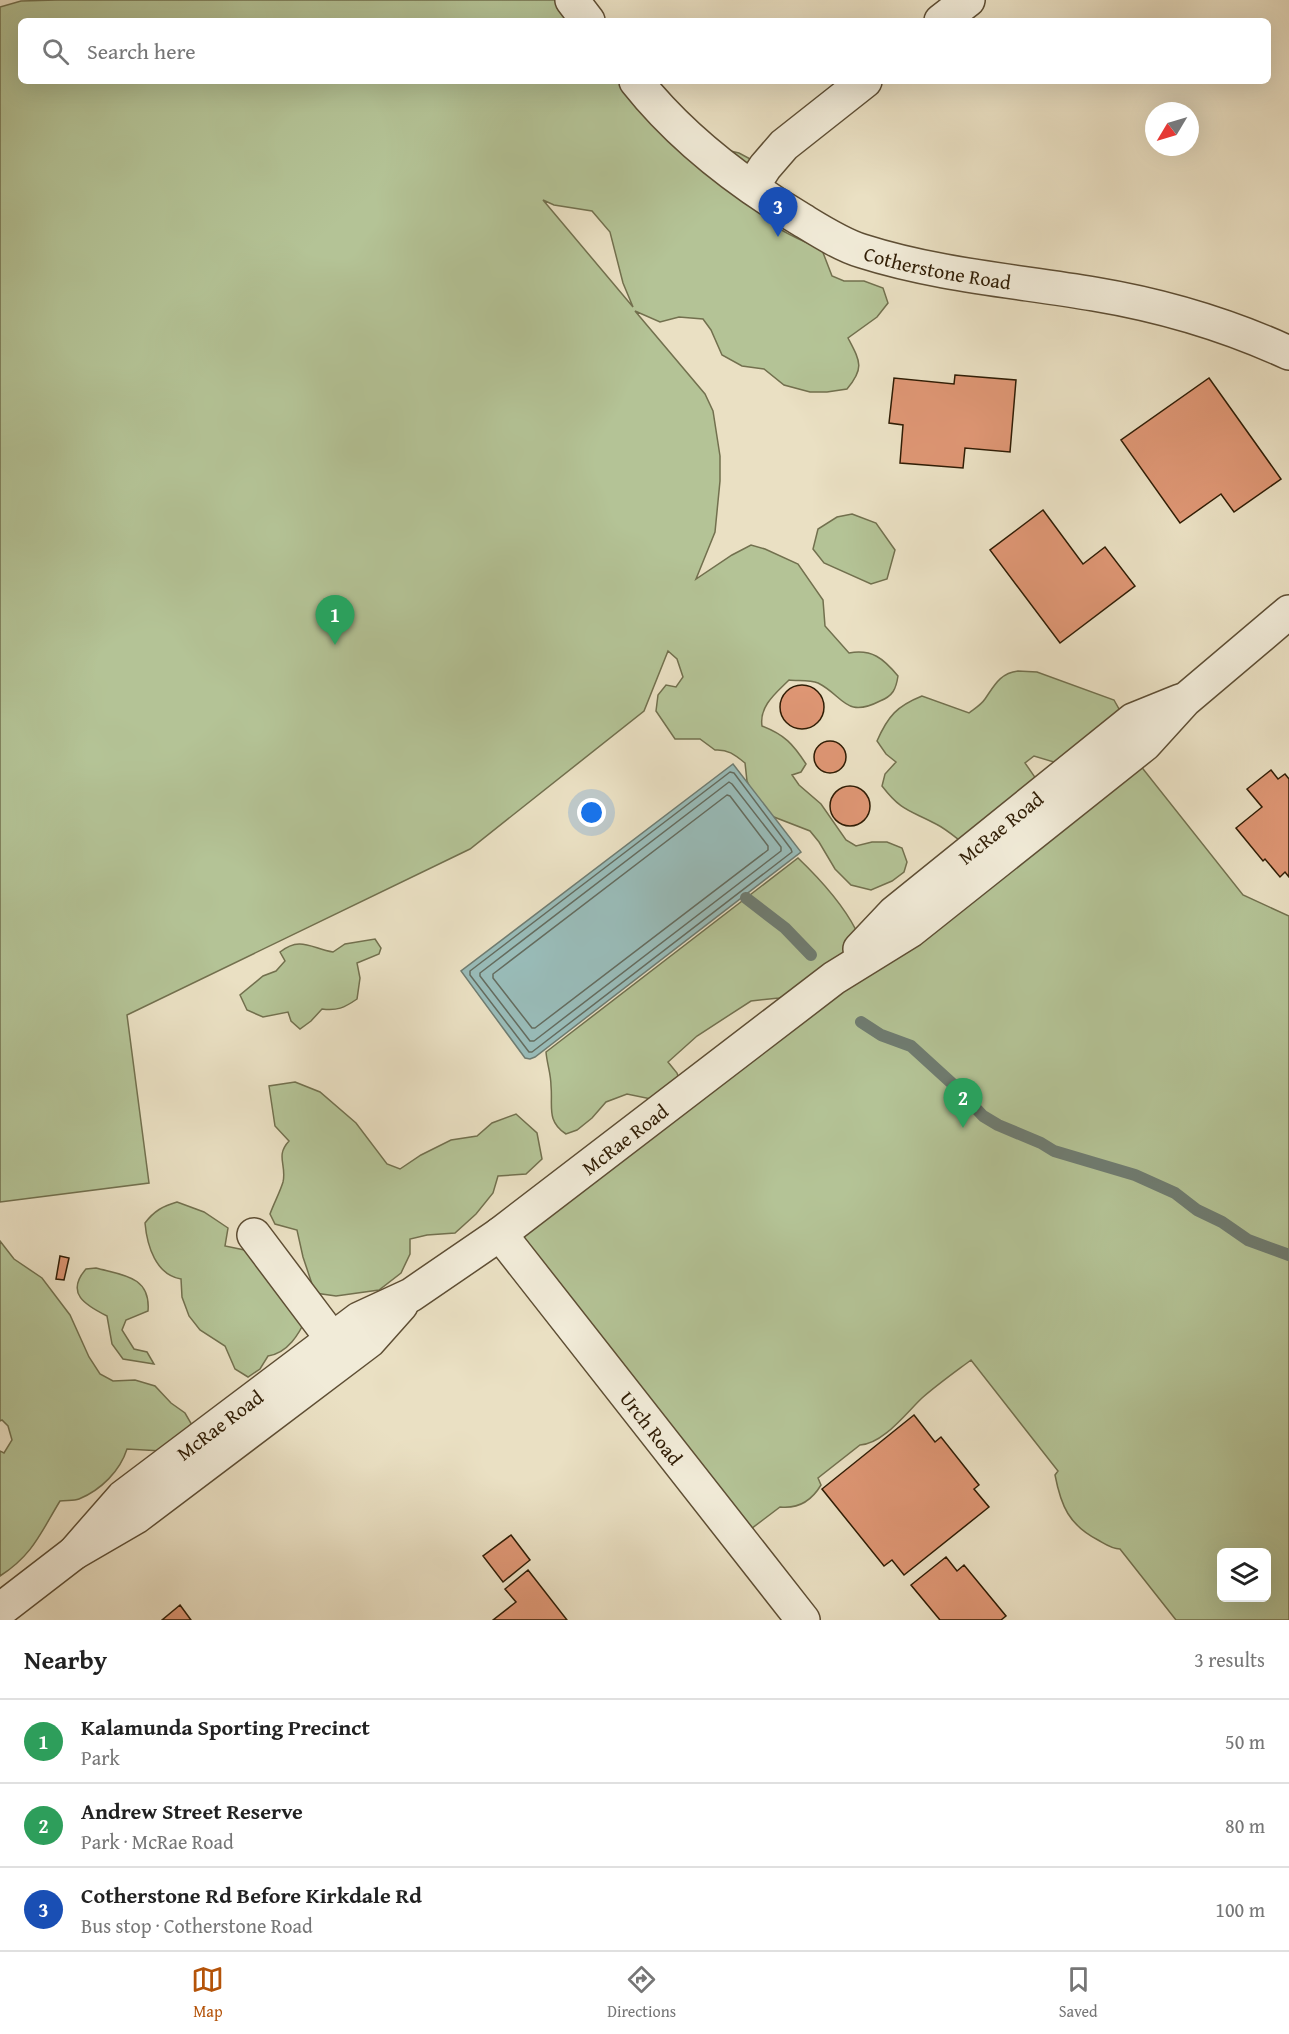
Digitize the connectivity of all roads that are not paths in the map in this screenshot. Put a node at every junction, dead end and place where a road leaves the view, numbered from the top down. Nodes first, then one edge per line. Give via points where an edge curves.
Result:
1 (572, 0) edge
2 (968, 0) edge
3 (586, 18) edge
4 (945, 18) edge
5 (639, 84) edge
6 (861, 84) edge
7 (752, 187) junction
8 (1289, 353) edge
9 (1289, 612) edge
10 (500, 1234) junction
11 (254, 1235) dead end
12 (411, 1295) junction
13 (333, 1340) junction
14 (74, 1553) junction
15 (0, 1610) edge
16 (803, 1620) edge

1 - 3 street
2 - 4 street
5 - 7 street, Cotherstone Road via 698,146
6 - 7 street via 784,145
7 - 8 street, Cotherstone Road via 815,228 859,250 907,264 1155,308 1260,339
9 - 10 street, McRae Road via 1185,700 1132,755 910,931 834,978
10 - 12 street, McRae Road
10 - 16 street, Urch Road
11 - 13 street
12 - 13 street, McRae Road via 359,1319
12 - 14 street, McRae Road via 369,1341 136,1517
13 - 14 street, McRae Road via 123,1497
14 - 15 street, McRae Road

